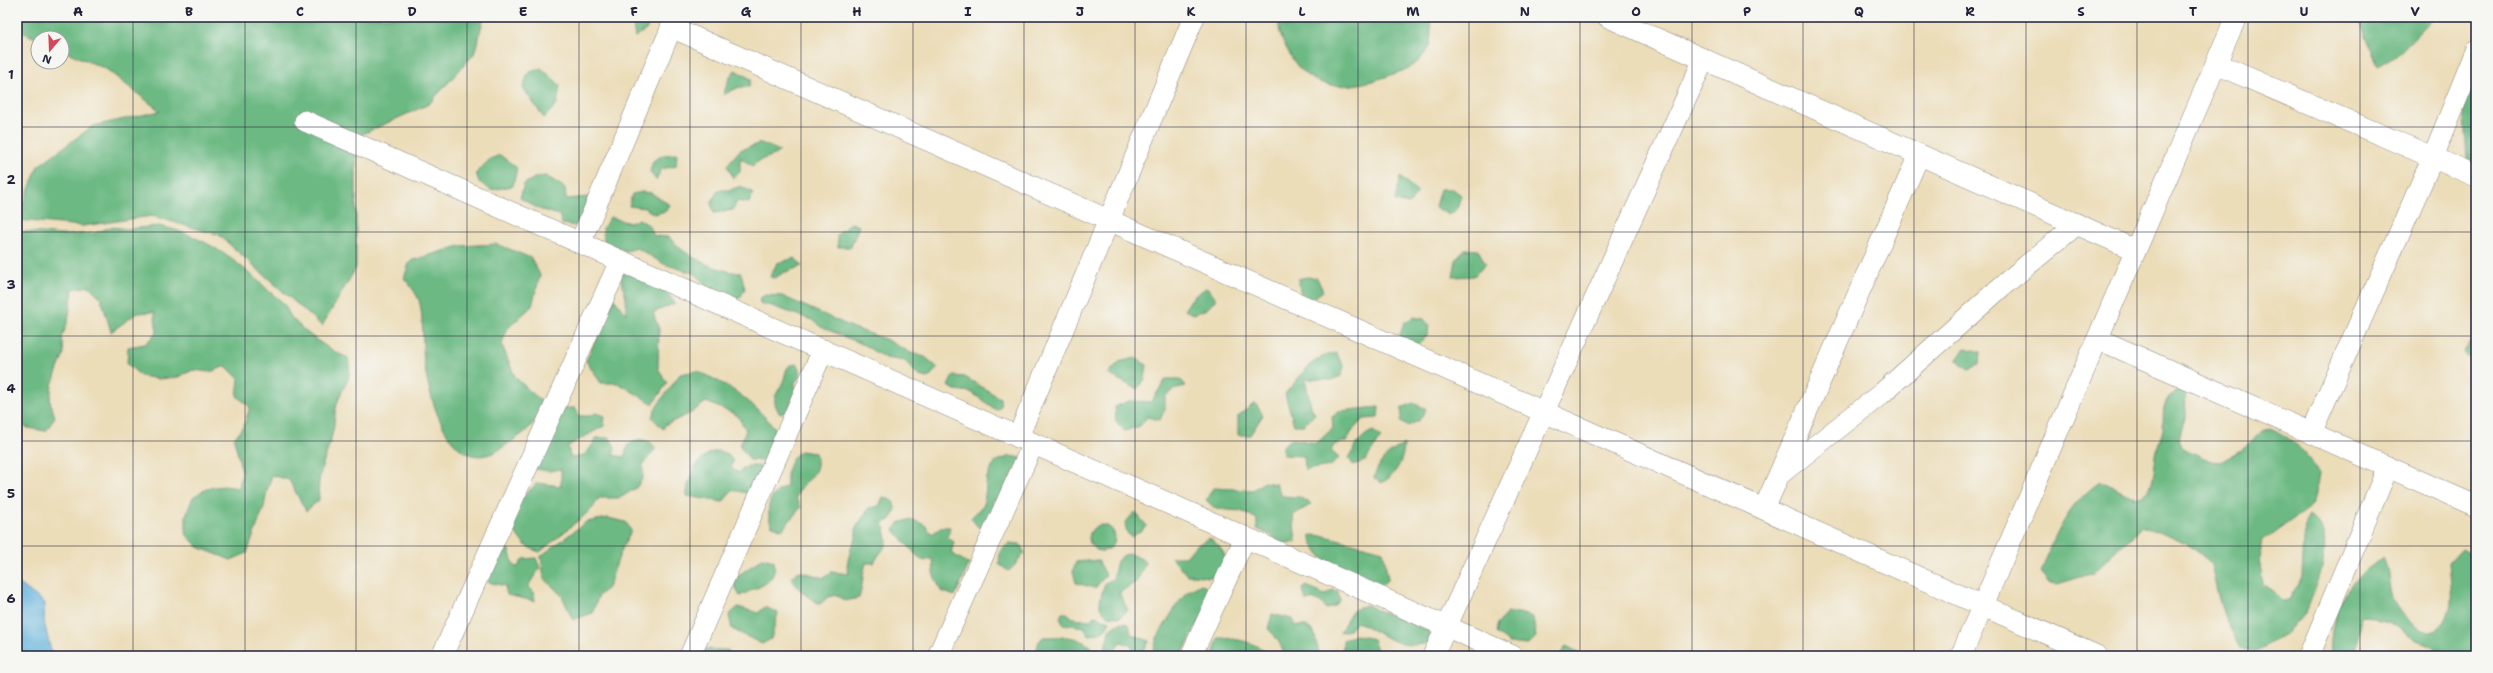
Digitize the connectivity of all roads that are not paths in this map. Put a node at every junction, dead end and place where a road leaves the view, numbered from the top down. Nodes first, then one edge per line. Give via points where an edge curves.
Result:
1 (1194, 17) edge
2 (1608, 17) edge
3 (2236, 17) edge
4 (674, 22) edge
5 (2476, 51) edge
6 (1704, 59) junction
7 (2216, 64) junction
8 (305, 121) dead end
9 (1919, 155) junction
10 (2433, 157) junction
11 (2476, 176) edge
12 (1109, 220) junction
13 (2077, 224) junction
14 (580, 243) junction
15 (2135, 250) junction
16 (620, 261) junction
17 (2098, 339) junction
18 (823, 350) junction
19 (1543, 412) junction
20 (2311, 433) junction
21 (1026, 440) junction
22 (2388, 467) junction
23 (1780, 474) junction
24 (2476, 506) edge
25 (1764, 509) junction
26 (1245, 538) junction
27 (1982, 606) junction
28 (1446, 627) junction
29 (1477, 649) edge
30 (442, 656) edge
31 (690, 656) edge
32 (938, 656) edge
33 (1191, 656) edge
34 (1433, 656) edge
35 (1513, 656) edge
36 (1961, 656) edge
37 (2097, 656) edge
38 (2308, 656) edge

1 - 12 street
2 - 6 street
3 - 7 street
4 - 12 street
4 - 14 street
5 - 10 street
6 - 9 street
6 - 19 street
7 - 10 street
7 - 15 street
8 - 14 street
9 - 13 street
9 - 23 street
10 - 11 street
10 - 20 street
12 - 19 street
12 - 21 street
13 - 15 street
13 - 23 street via 2001,287 1881,394
14 - 16 street
15 - 17 street
16 - 18 street
16 - 30 street
17 - 20 street
17 - 27 street
18 - 21 street
18 - 31 street
19 - 25 street
19 - 28 street
20 - 22 street
21 - 26 street
21 - 32 street
22 - 24 street
22 - 38 street
23 - 25 street
25 - 27 street
26 - 28 street
26 - 33 street
27 - 36 street
27 - 37 street
28 - 29 street
28 - 34 street
29 - 35 street

